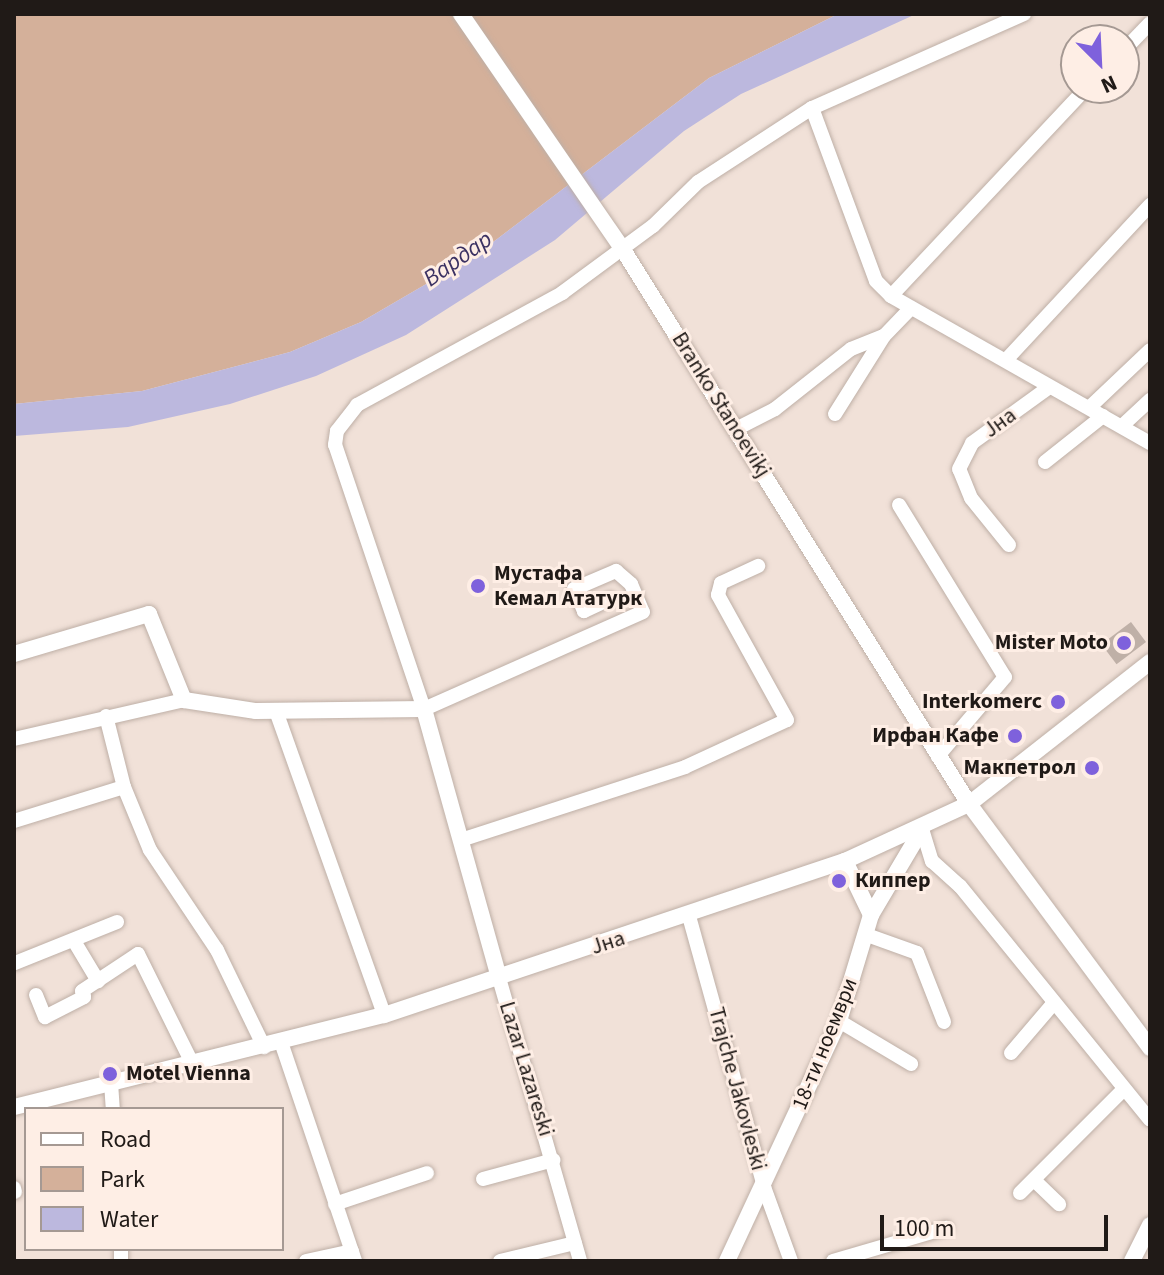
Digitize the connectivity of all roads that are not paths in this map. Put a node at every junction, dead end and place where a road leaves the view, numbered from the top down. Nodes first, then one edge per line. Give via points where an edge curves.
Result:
1 (461, 14) edge
2 (1024, 14) edge
3 (1071, 104) edge
4 (812, 108) junction
5 (1150, 205) edge
6 (622, 248) junction
7 (891, 296) junction
8 (911, 308) junction
9 (884, 336) junction
10 (1150, 350) edge
11 (1006, 360) junction
12 (1048, 388) junction
13 (1150, 400) edge
14 (1091, 406) junction
15 (835, 414) dead end
16 (1103, 416) junction
17 (1123, 425) junction
18 (736, 429) junction
19 (1150, 443) edge
20 (1045, 462) dead end
21 (899, 505) dead end
22 (1009, 545) dead end
23 (758, 566) dead end
24 (610, 599) dead end
25 (14, 654) edge
26 (1150, 662) edge
27 (184, 700) junction
28 (424, 709) junction
29 (276, 711) junction
30 (106, 716) junction
31 (14, 739) edge
32 (938, 756) junction
33 (124, 787) junction
34 (969, 804) junction
35 (14, 821) edge
36 (922, 829) junction
37 (464, 839) junction
38 (845, 861) junction
39 (871, 915) junction
40 (689, 916) junction
41 (117, 922) dead end
42 (867, 935) junction
43 (74, 941) junction
44 (15, 963) edge
45 (499, 978) junction
46 (98, 981) junction
47 (36, 995) dead end
48 (1052, 1005) junction
49 (384, 1015) junction
50 (839, 1021) junction
51 (944, 1022) dead end
52 (281, 1042) junction
53 (264, 1047) junction
54 (1150, 1048) edge
55 (1011, 1053) dead end
56 (192, 1063) junction
57 (911, 1064) dead end
58 (111, 1083) junction
59 (1123, 1090) junction
60 (14, 1107) edge
61 (113, 1107) edge
62 (1150, 1120) edge
63 (554, 1160) junction
64 (427, 1173) dead end
65 (483, 1179) dead end
66 (1034, 1180) junction
67 (764, 1187) junction
68 (1020, 1193) dead end
69 (335, 1204) junction
70 (1059, 1204) dead end
71 (1150, 1225) edge
72 (946, 1228) dead end
73 (575, 1243) junction
74 (354, 1256) edge
75 (306, 1261) edge
76 (500, 1261) edge
77 (580, 1261) edge
78 (727, 1261) edge
79 (791, 1261) edge
80 (833, 1261) edge
81 (1132, 1261) edge

1 - 6 street, Branko Stanoevikj
2 - 4 street
3 - 7 street
4 - 6 street via 698,182
4 - 7 street via 876,281
5 - 11 street
6 - 18 street, Branko Stanoevikj
6 - 28 street via 562,293 357,405 337,431 335,445
7 - 8 street
8 - 9 street
8 - 11 street
9 - 15 street
9 - 18 street via 851,349 775,409
10 - 14 street
11 - 12 street
12 - 14 street
12 - 22 street, Јна via 972,443 959,469 971,498
13 - 17 street
14 - 16 street
16 - 17 street
16 - 20 street
17 - 19 street
18 - 32 street, Branko Stanoevikj
21 - 32 street via 1005,677
23 - 37 street via 721,583 718,595 787,720 685,767
24 - 28 street via 584,611 574,589 616,571 631,584 643,612
25 - 27 street via 149,614
26 - 34 street, Јна
27 - 29 street
27 - 30 street
28 - 29 street
28 - 37 street
29 - 49 street
30 - 31 street
30 - 33 street
32 - 34 street, Branko Stanoevikj
33 - 35 street
33 - 53 street via 150,850 217,950
34 - 36 street, Јна
34 - 54 street, Branko Stanoevikj
36 - 38 street, Јна
36 - 39 street, 18-ти ноември
36 - 48 street via 932,861 960,886
37 - 45 street
38 - 39 street
38 - 40 street, Јна
39 - 42 street, 18-ти ноември
40 - 45 street, Јна
40 - 67 street, Trajche Jakovleski
41 - 43 street
42 - 50 street, 18-ти ноември
42 - 51 street via 917,953
43 - 44 street
43 - 46 street
45 - 49 street, Јна
45 - 63 street, Lazar Lazareski
46 - 47 street via 82,991 84,997 45,1017
46 - 56 street via 138,954
48 - 55 street
48 - 59 street
49 - 52 street, Јна
50 - 57 street
50 - 67 street, 18-ти ноември
52 - 53 street, Јна
52 - 69 street
53 - 56 street, Јна
56 - 58 street, Јна
58 - 60 street, Јна
58 - 61 street
59 - 62 street
59 - 66 street
63 - 65 street, Lazar Lazareski
63 - 73 street, Lazar Lazareski
64 - 69 street
66 - 68 street
66 - 70 street
67 - 78 street, 18-ти ноември
67 - 79 street, Trajche Jakovleski
69 - 74 street
71 - 81 street
72 - 80 street
73 - 76 street
73 - 77 street, Lazar Lazareski
74 - 75 street

